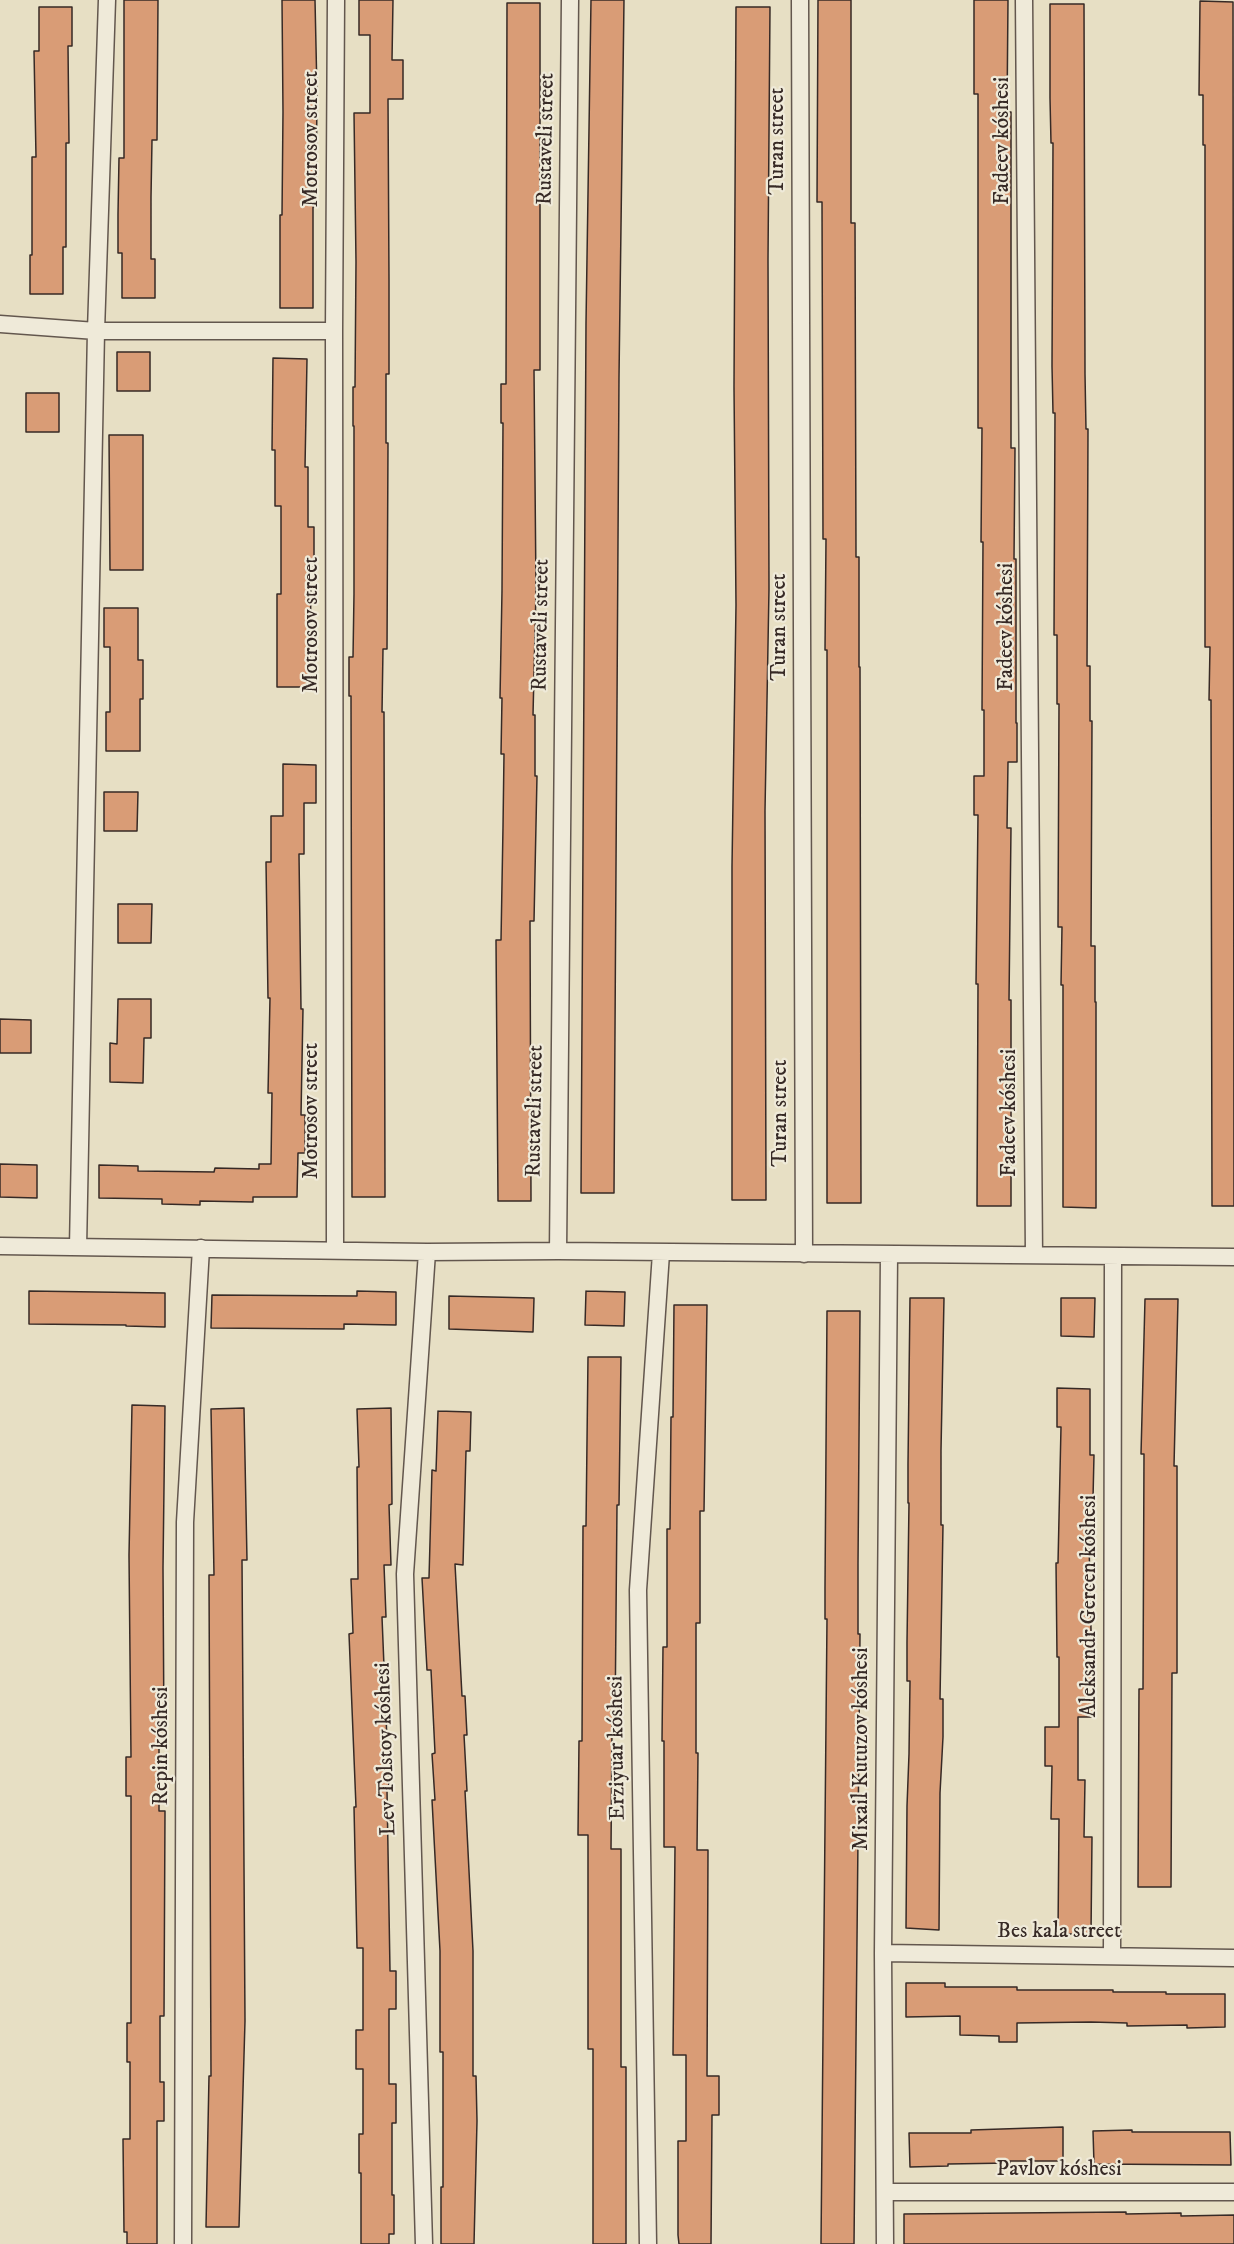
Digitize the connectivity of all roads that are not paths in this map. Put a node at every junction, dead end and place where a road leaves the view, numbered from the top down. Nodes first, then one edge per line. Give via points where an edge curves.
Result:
1 (107, 0) edge
2 (336, 0) edge
3 (570, 0) edge
4 (800, 0) edge
5 (1024, 0) edge
6 (0, 324) edge
7 (96, 331) junction
8 (334, 331) junction
9 (0, 1246) edge
10 (78, 1247) junction
11 (201, 1248) junction
12 (335, 1250) junction
13 (558, 1251) junction
14 (427, 1252) junction
15 (661, 1252) junction
16 (804, 1254) junction
17 (889, 1254) junction
18 (1034, 1254) junction
19 (1113, 1257) junction
20 (1234, 1257) edge
21 (883, 1953) junction
22 (1112, 1955) junction
23 (1234, 1958) edge
24 (885, 2192) junction
25 (1234, 2192) edge
26 (183, 2244) edge
27 (424, 2244) edge
28 (648, 2244) edge
29 (885, 2244) edge

1 - 7 street
2 - 8 street, Motrosov street
3 - 13 street, Rustaveli street
4 - 16 street, Turan street
5 - 18 street, Fadeev kóshesi
6 - 7 street
7 - 8 street
7 - 10 street
8 - 12 street, Motrosov street
9 - 10 street
10 - 11 street
11 - 12 street
11 - 26 street, Repin kóshesi via 185,1522
12 - 14 street
13 - 14 street
13 - 15 street
14 - 27 street, Lev Tolstoy kóshesi via 405,1574
15 - 16 street
15 - 28 street, Erziyuar kóshesi via 638,1590
16 - 17 street
17 - 18 street
17 - 21 street, Mixail Kutuzov kóshesi
18 - 19 street
19 - 20 street
19 - 22 street, Aleksandr Gercen kóshesi
21 - 22 street, Bes kala street
21 - 24 street, Mixail Kutuzov kóshesi
22 - 23 street, Bes kala street
24 - 25 street, Pavlov kóshesi
24 - 29 street, Mixail Kutuzov kóshesi

